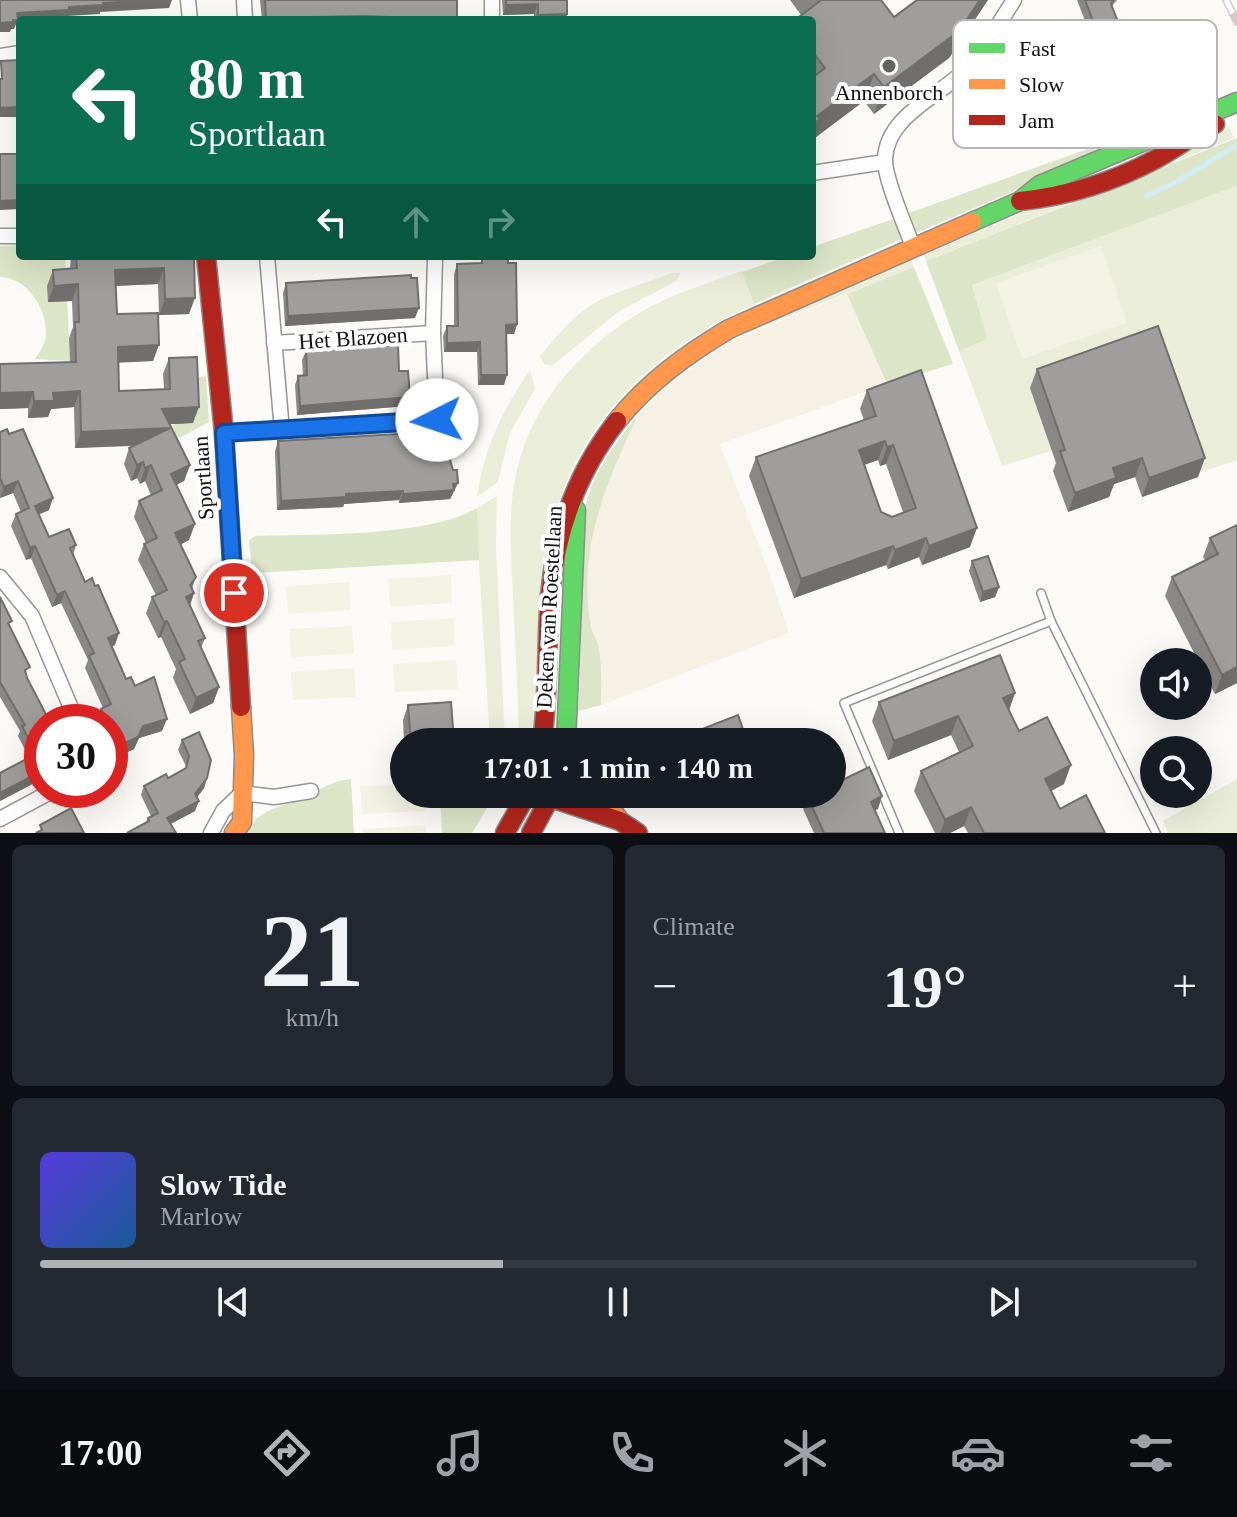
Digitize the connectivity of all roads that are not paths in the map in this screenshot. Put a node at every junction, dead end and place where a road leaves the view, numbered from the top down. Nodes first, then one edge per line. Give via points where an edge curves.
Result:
1 (1014, 0) edge
2 (1001, 20) edge
3 (953, 82) edge
4 (1237, 102) edge
5 (1217, 110) edge
6 (1237, 116) edge
7 (1217, 124) edge
8 (1128, 148) edge
9 (1172, 148) edge
10 (885, 162) junction
11 (816, 172) edge
12 (1020, 201) junction
13 (913, 247) junction
14 (206, 260) edge
15 (267, 260) edge
16 (435, 260) edge
17 (433, 333) junction
18 (274, 343) junction
19 (282, 431) junction
20 (224, 433) junction
21 (583, 475) junction
22 (0, 577) edge
23 (1041, 593) dead end
24 (1051, 621) junction
25 (69, 704) edge
26 (545, 728) edge
27 (567, 728) edge
28 (311, 791) dead end
29 (242, 793) junction
30 (24, 806) edge
31 (519, 808) edge
32 (542, 808) edge
33 (584, 808) edge
34 (610, 808) edge
35 (0, 819) edge
36 (620, 821) junction
37 (211, 833) edge
38 (234, 833) edge
39 (505, 833) edge
40 (531, 833) edge
41 (638, 833) edge
42 (899, 833) edge
43 (1156, 833) edge

1 - 2 street
3 - 10 street via 901,122 888,140
4 - 5 main road, Deken van Roestellaan
6 - 7 main road, Deken van Roestellaan
8 - 12 main road, Deken van Roestellaan via 1040,185
9 - 12 main road, Deken van Roestellaan via 1085,190
10 - 11 street
10 - 13 street
12 - 13 main road, Deken van Roestellaan
13 - 21 main road, Deken van Roestellaan via 689,352 623,410
14 - 20 main road, Sportlaan
15 - 18 street, Het Blazoen
16 - 17 street, Het Blazoen
17 - 18 street, Het Blazoen
17 - 19 street, Het Blazoen via 437,420
18 - 19 street, Het Blazoen
19 - 20 street, Het Blazoen
20 - 29 main road, Sportlaan
21 - 26 main road, Deken van Roestellaan via 557,541 552,573
21 - 27 main road, Deken van Roestellaan via 573,543
22 - 25 street via 32,616
23 - 24 lane
24 - 42 lane via 844,703
24 - 43 lane
28 - 29 street via 274,797
29 - 37 street
29 - 38 main road, Sportlaan via 242,822
30 - 35 street
31 - 39 main road
32 - 40 main road
33 - 36 main road
34 - 36 main road
36 - 41 main road

